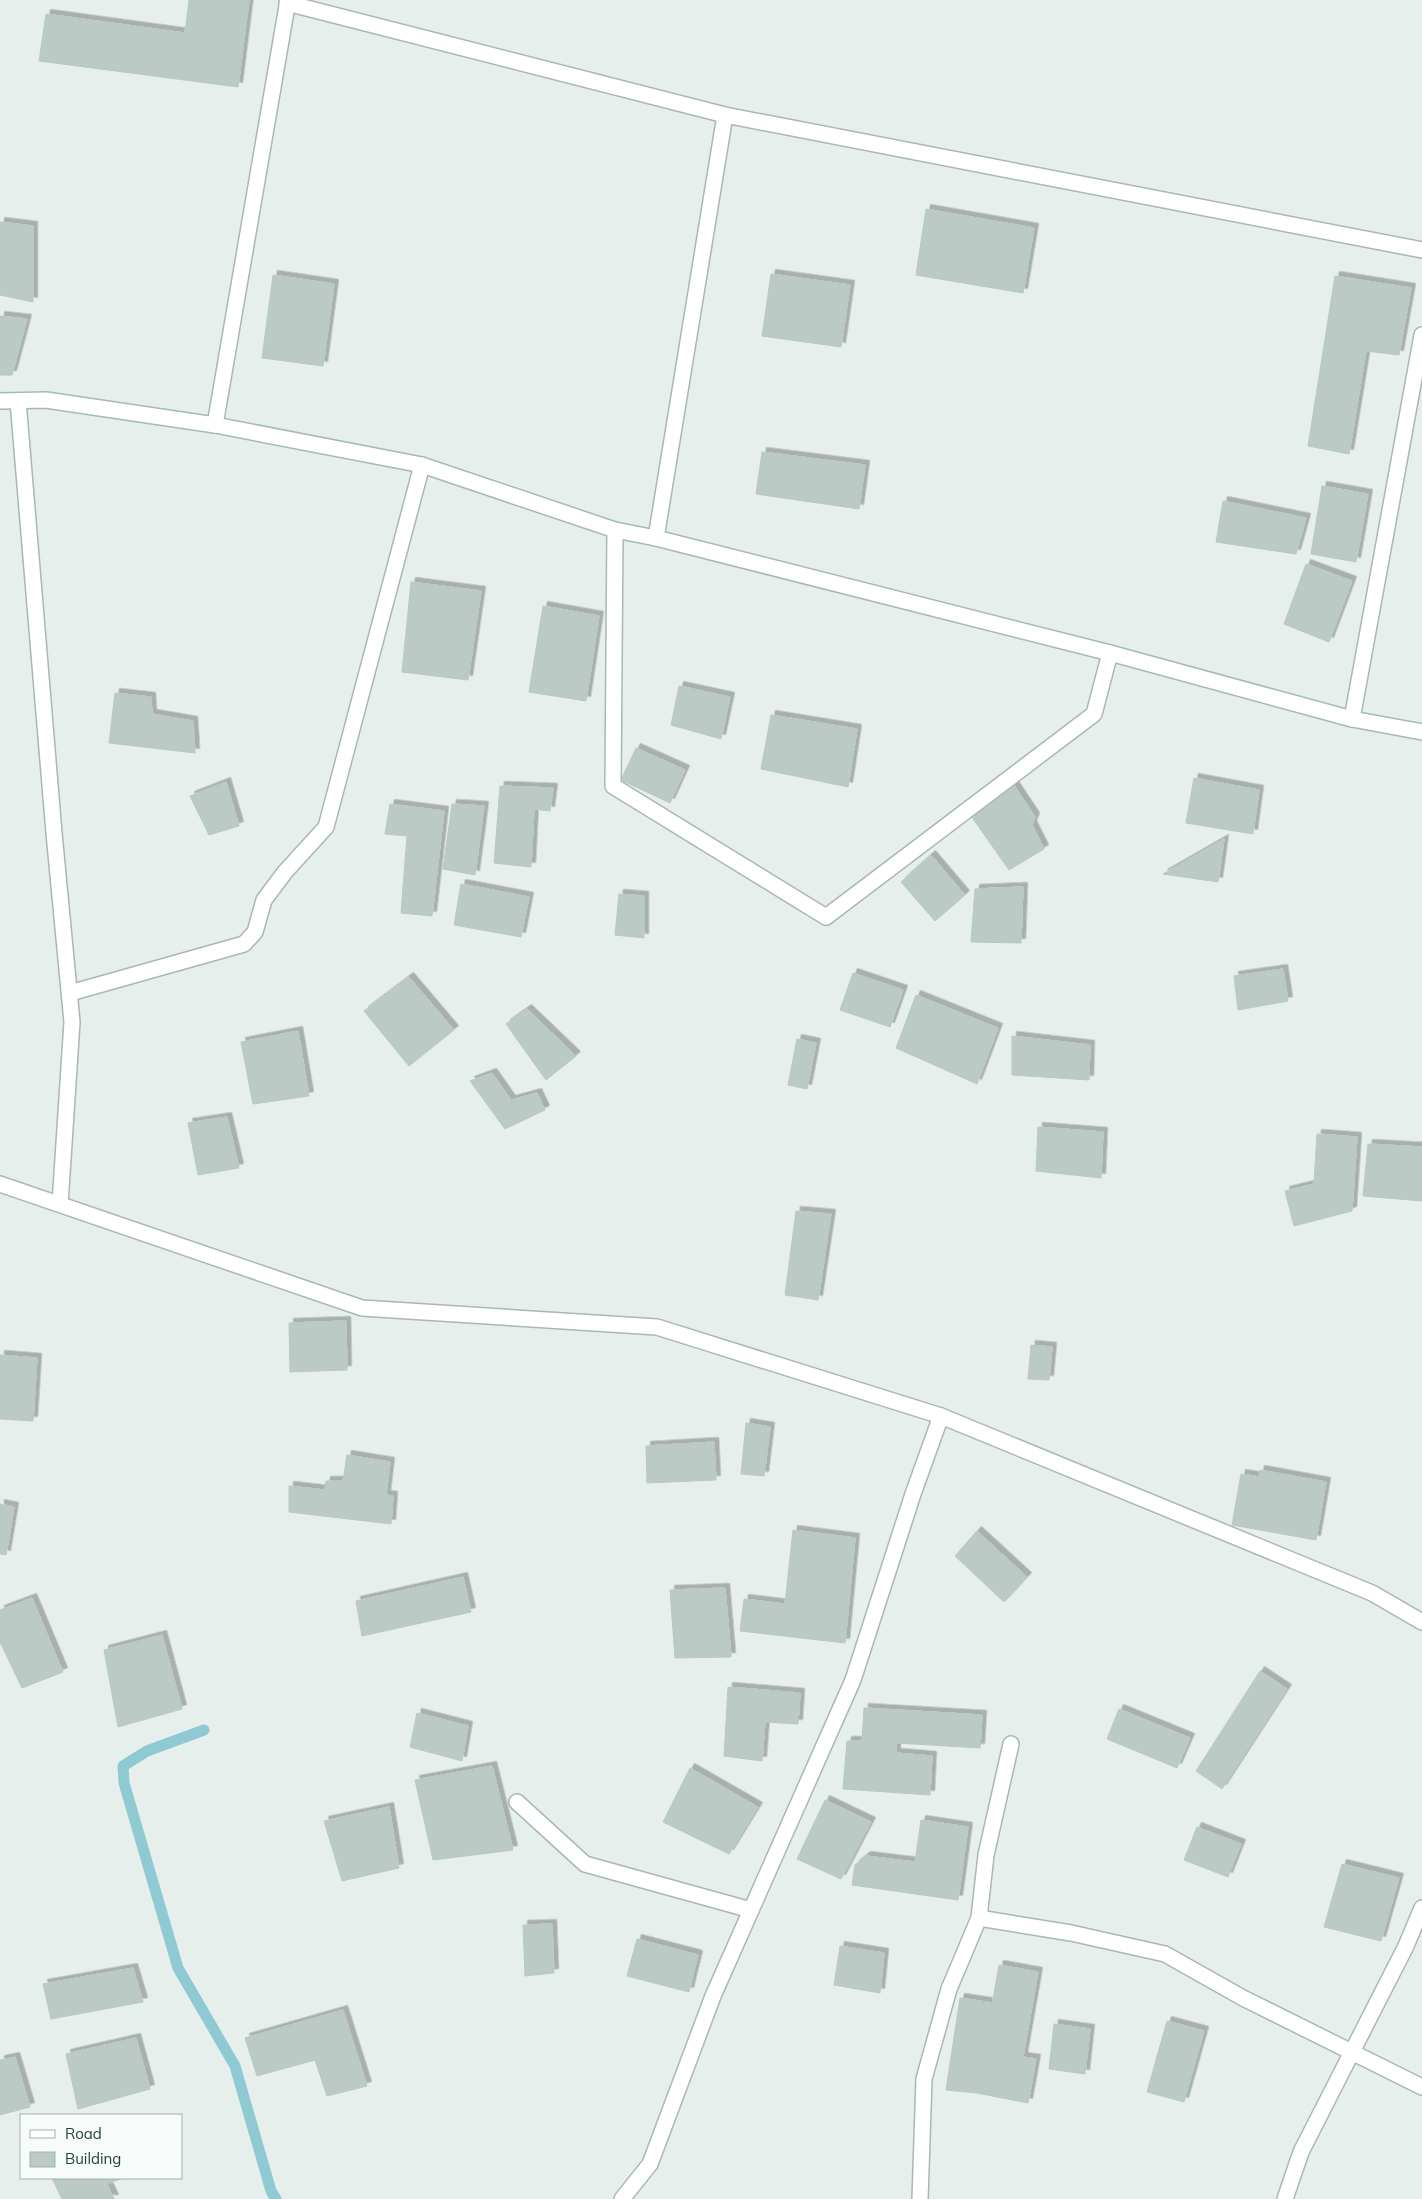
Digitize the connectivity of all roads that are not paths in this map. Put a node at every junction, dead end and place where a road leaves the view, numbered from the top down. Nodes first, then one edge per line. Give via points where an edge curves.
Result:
1 (288, 1) edge
2 (725, 115) junction
3 (1422, 250) edge
4 (1422, 335) edge
5 (0, 401) edge
6 (18, 401) junction
7 (215, 425) junction
8 (422, 465) junction
9 (614, 530) junction
10 (656, 538) junction
11 (1110, 652) junction
12 (1352, 719) junction
13 (1422, 732) edge
14 (70, 994) junction
15 (0, 1184) edge
16 (60, 1204) junction
17 (941, 1416) junction
18 (1422, 1622) edge
19 (1011, 1744) dead end
20 (516, 1802) dead end
21 (1422, 1908) edge
22 (751, 1910) junction
23 (979, 1918) junction
24 (1352, 2053) junction
25 (1422, 2087) edge
26 (622, 2199) edge
27 (920, 2199) edge
28 (1285, 2199) edge

1 - 2 street
1 - 7 street
2 - 3 street
2 - 10 street
4 - 12 street
5 - 6 street
6 - 7 street via 46,400
6 - 14 street
7 - 8 street
8 - 9 street
8 - 14 street via 326,827 284,872 264,900 255,932 244,944
9 - 10 street
9 - 11 street via 613,786 826,917 1094,714
10 - 11 street
11 - 12 street
12 - 13 street
14 - 16 street via 72,1022
15 - 16 street
16 - 17 street via 362,1308 657,1328
17 - 18 street via 1372,1593
17 - 22 street via 853,1680
19 - 23 street via 986,1856
20 - 22 street via 585,1864
21 - 24 street
22 - 26 street via 714,1996 650,2164
23 - 24 street via 1071,1933 1166,1954 1243,1998
23 - 27 street via 949,1989 924,2079
24 - 25 street
24 - 28 street via 1301,2152

